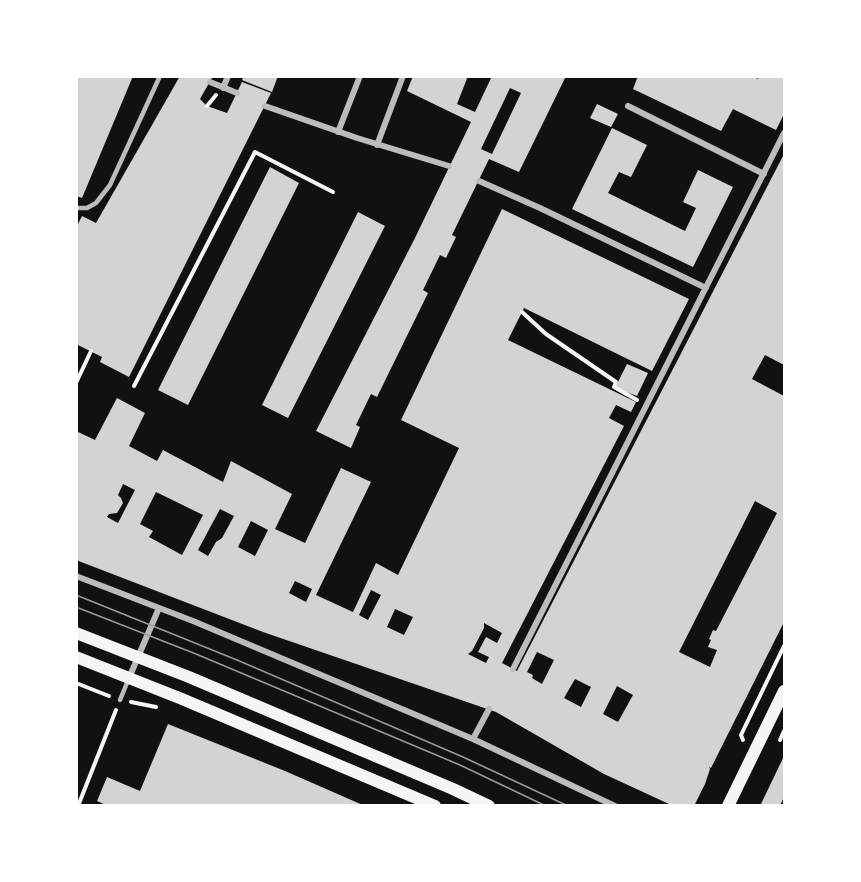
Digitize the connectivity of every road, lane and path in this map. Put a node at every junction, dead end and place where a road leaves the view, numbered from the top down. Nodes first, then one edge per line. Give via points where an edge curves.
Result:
1 (160, 76) edge
2 (228, 76) edge
3 (360, 76) edge
4 (403, 76) edge
5 (210, 82) dead end
6 (223, 88) junction
7 (237, 93) dead end
8 (265, 106) dead end
9 (628, 106) dead end
10 (338, 132) junction
11 (784, 133) edge
12 (377, 145) junction
13 (449, 166) dead end
14 (764, 174) junction
15 (479, 181) dead end
16 (333, 192) dead end
17 (76, 208) edge
18 (706, 288) junction
19 (522, 312) dead end
20 (91, 351) dead end
21 (76, 383) edge
22 (134, 386) dead end
23 (647, 405) junction
24 (76, 576) edge
25 (159, 608) junction
26 (76, 633) edge
27 (76, 657) edge
28 (138, 657) junction
29 (513, 669) dead end
30 (129, 678) junction
31 (76, 683) edge
32 (83, 685) dead end
33 (784, 691) edge
34 (120, 700) joint
35 (489, 709) dead end
36 (473, 739) junction
37 (78, 806) edge
38 (435, 806) edge
39 (489, 806) edge
40 (615, 806) edge
41 (728, 806) edge

1 - 17 lane via 110,185 96,203
2 - 6 street
3 - 10 street
4 - 12 street
5 - 6 street
6 - 7 street
8 - 10 street
9 - 14 street
10 - 12 street
11 - 14 street
12 - 13 street
14 - 18 street
15 - 18 street
16 - 22 path via 255,152
18 - 23 street
19 - 23 path via 546,334 616,382 614,387
20 - 21 path
23 - 29 street
24 - 25 street
25 - 28 street
25 - 36 street
26 - 28 main road
27 - 30 main road
28 - 30 street
28 - 39 main road
30 - 34 lane
30 - 38 main road
31 - 32 path
33 - 41 main road
34 - 37 path
35 - 36 street
36 - 40 street

